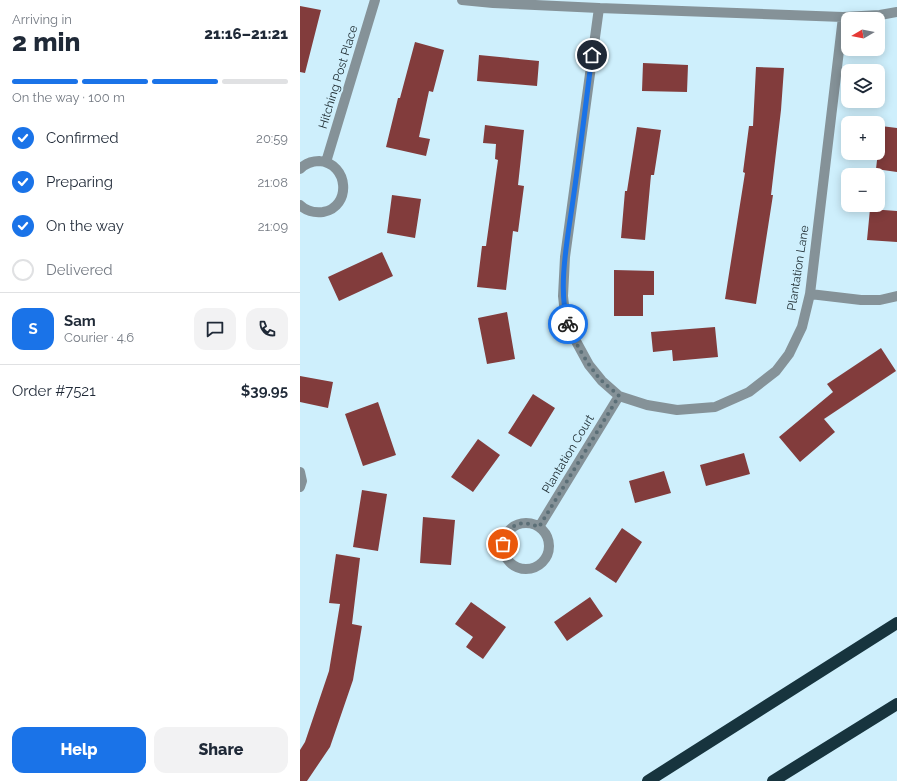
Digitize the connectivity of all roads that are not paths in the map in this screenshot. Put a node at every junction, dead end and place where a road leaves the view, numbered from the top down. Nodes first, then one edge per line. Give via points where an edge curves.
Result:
1 (375, 0) edge
2 (462, 0) edge
3 (599, 8) junction
4 (897, 12) edge
5 (885, 14) edge
6 (841, 17) edge
7 (841, 34) edge
8 (326, 162) junction
9 (300, 169) edge
10 (300, 204) edge
11 (810, 294) junction
12 (897, 296) edge
13 (619, 396) junction
14 (300, 472) edge
15 (300, 487) edge
16 (539, 527) junction
17 (897, 623) edge
18 (897, 704) edge
19 (648, 781) edge
20 (773, 781) edge

1 - 8 street, Hitching Post Place
2 - 3 street
3 - 6 street
3 - 13 street, Plantation Lane via 563,296 571,332 589,365
4 - 5 street
7 - 11 street, Plantation Lane
8 - 9 street via 310,162
8 - 10 street via 339,172 342,179 344,187 339,202 333,208 318,212 310,211
11 - 12 street via 861,300 880,300
11 - 13 street, Plantation Lane via 802,327 789,354 776,371 749,392 715,407 676,410 647,405
13 - 16 street, Plantation Court
14 - 15 street
16 - 16 street via 524,523 509,530 503,544 507,560 513,565 528,569 543,562 549,548 545,532
17 - 19 highway
18 - 20 highway

